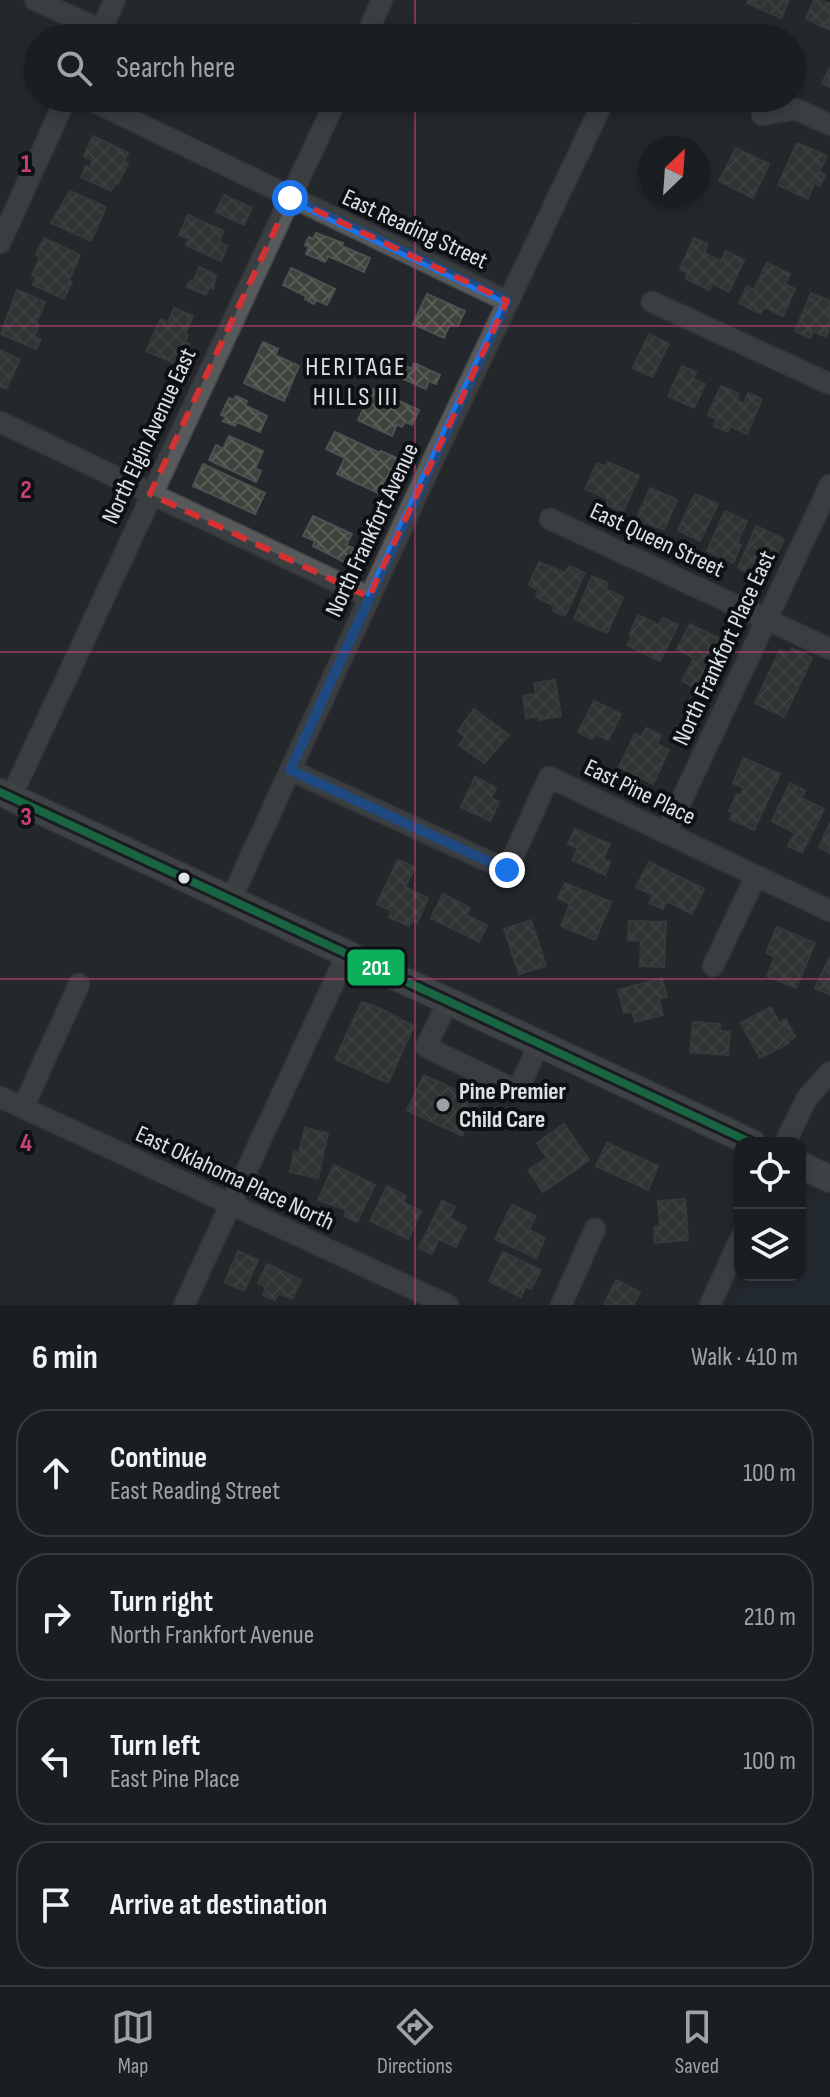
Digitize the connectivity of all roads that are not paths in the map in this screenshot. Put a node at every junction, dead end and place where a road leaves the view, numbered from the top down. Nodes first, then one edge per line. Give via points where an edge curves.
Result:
1 (35, 0) edge
2 (115, 0) edge
3 (382, 0) edge
4 (80, 24) edge
5 (104, 24) edge
6 (371, 24) edge
7 (60, 112) edge
8 (115, 112) edge
9 (330, 112) edge
10 (598, 112) edge
11 (779, 112) edge
12 (802, 112) edge
13 (762, 115) dead end
14 (830, 125) edge
15 (290, 198) junction
16 (0, 243) edge
17 (507, 301) junction
18 (652, 302) dead end
19 (830, 384) edge
20 (0, 422) edge
21 (830, 485) edge
22 (150, 494) junction
23 (550, 519) dead end
24 (369, 597) junction
25 (767, 619) junction
26 (830, 649) edge
27 (290, 770) junction
28 (5, 794) edge
29 (666, 833) junction
30 (756, 876) junction
31 (231, 899) junction
32 (830, 911) edge
33 (347, 954) junction
34 (713, 966) dead end
35 (79, 984) dead end
36 (448, 1001) junction
37 (539, 1043) junction
38 (830, 1072) edge
39 (0, 1097) edge
40 (23, 1108) junction
41 (739, 1137) edge
42 (788, 1137) edge
43 (806, 1168) edge
44 (830, 1179) edge
45 (231, 1204) junction
46 (595, 1229) dead end
47 (734, 1252) edge
48 (184, 1305) edge
49 (448, 1305) edge
50 (561, 1305) edge
51 (710, 1305) edge

1 - 4 street
2 - 5 street
3 - 6 street
7 - 16 street
8 - 15 street, East Reading Street
9 - 15 street, North Elgin Avenue East
10 - 17 street, North Frankfort Avenue
11 - 13 street
12 - 14 street
15 - 17 street, East Reading Street
15 - 22 street, North Elgin Avenue East
17 - 24 street, North Frankfort Avenue
18 - 19 street
20 - 22 street
21 - 25 street, North Frankfort Place East
22 - 24 street
22 - 28 street, North Elgin Avenue East
23 - 25 street, East Queen Street
24 - 27 street, North Frankfort Avenue
25 - 26 street, East Queen Street
25 - 29 street, North Frankfort Place East
27 - 29 street, East Pine Place via 507,870 549,777
27 - 31 street, North Frankfort Avenue
28 - 31 main road
29 - 30 street, East Pine Place
30 - 32 street, East Pine Place
30 - 34 street
31 - 33 main road
33 - 36 main road
33 - 45 street
35 - 40 street
36 - 37 main road
36 - 37 street via 426,1047 518,1091
37 - 41 main road
38 - 42 street via 807,1098
39 - 40 street, East Oklahoma Place North
40 - 45 street, East Oklahoma Place North
43 - 44 main road
45 - 48 street
45 - 49 street, East Oklahoma Place North
46 - 50 street
47 - 51 street

